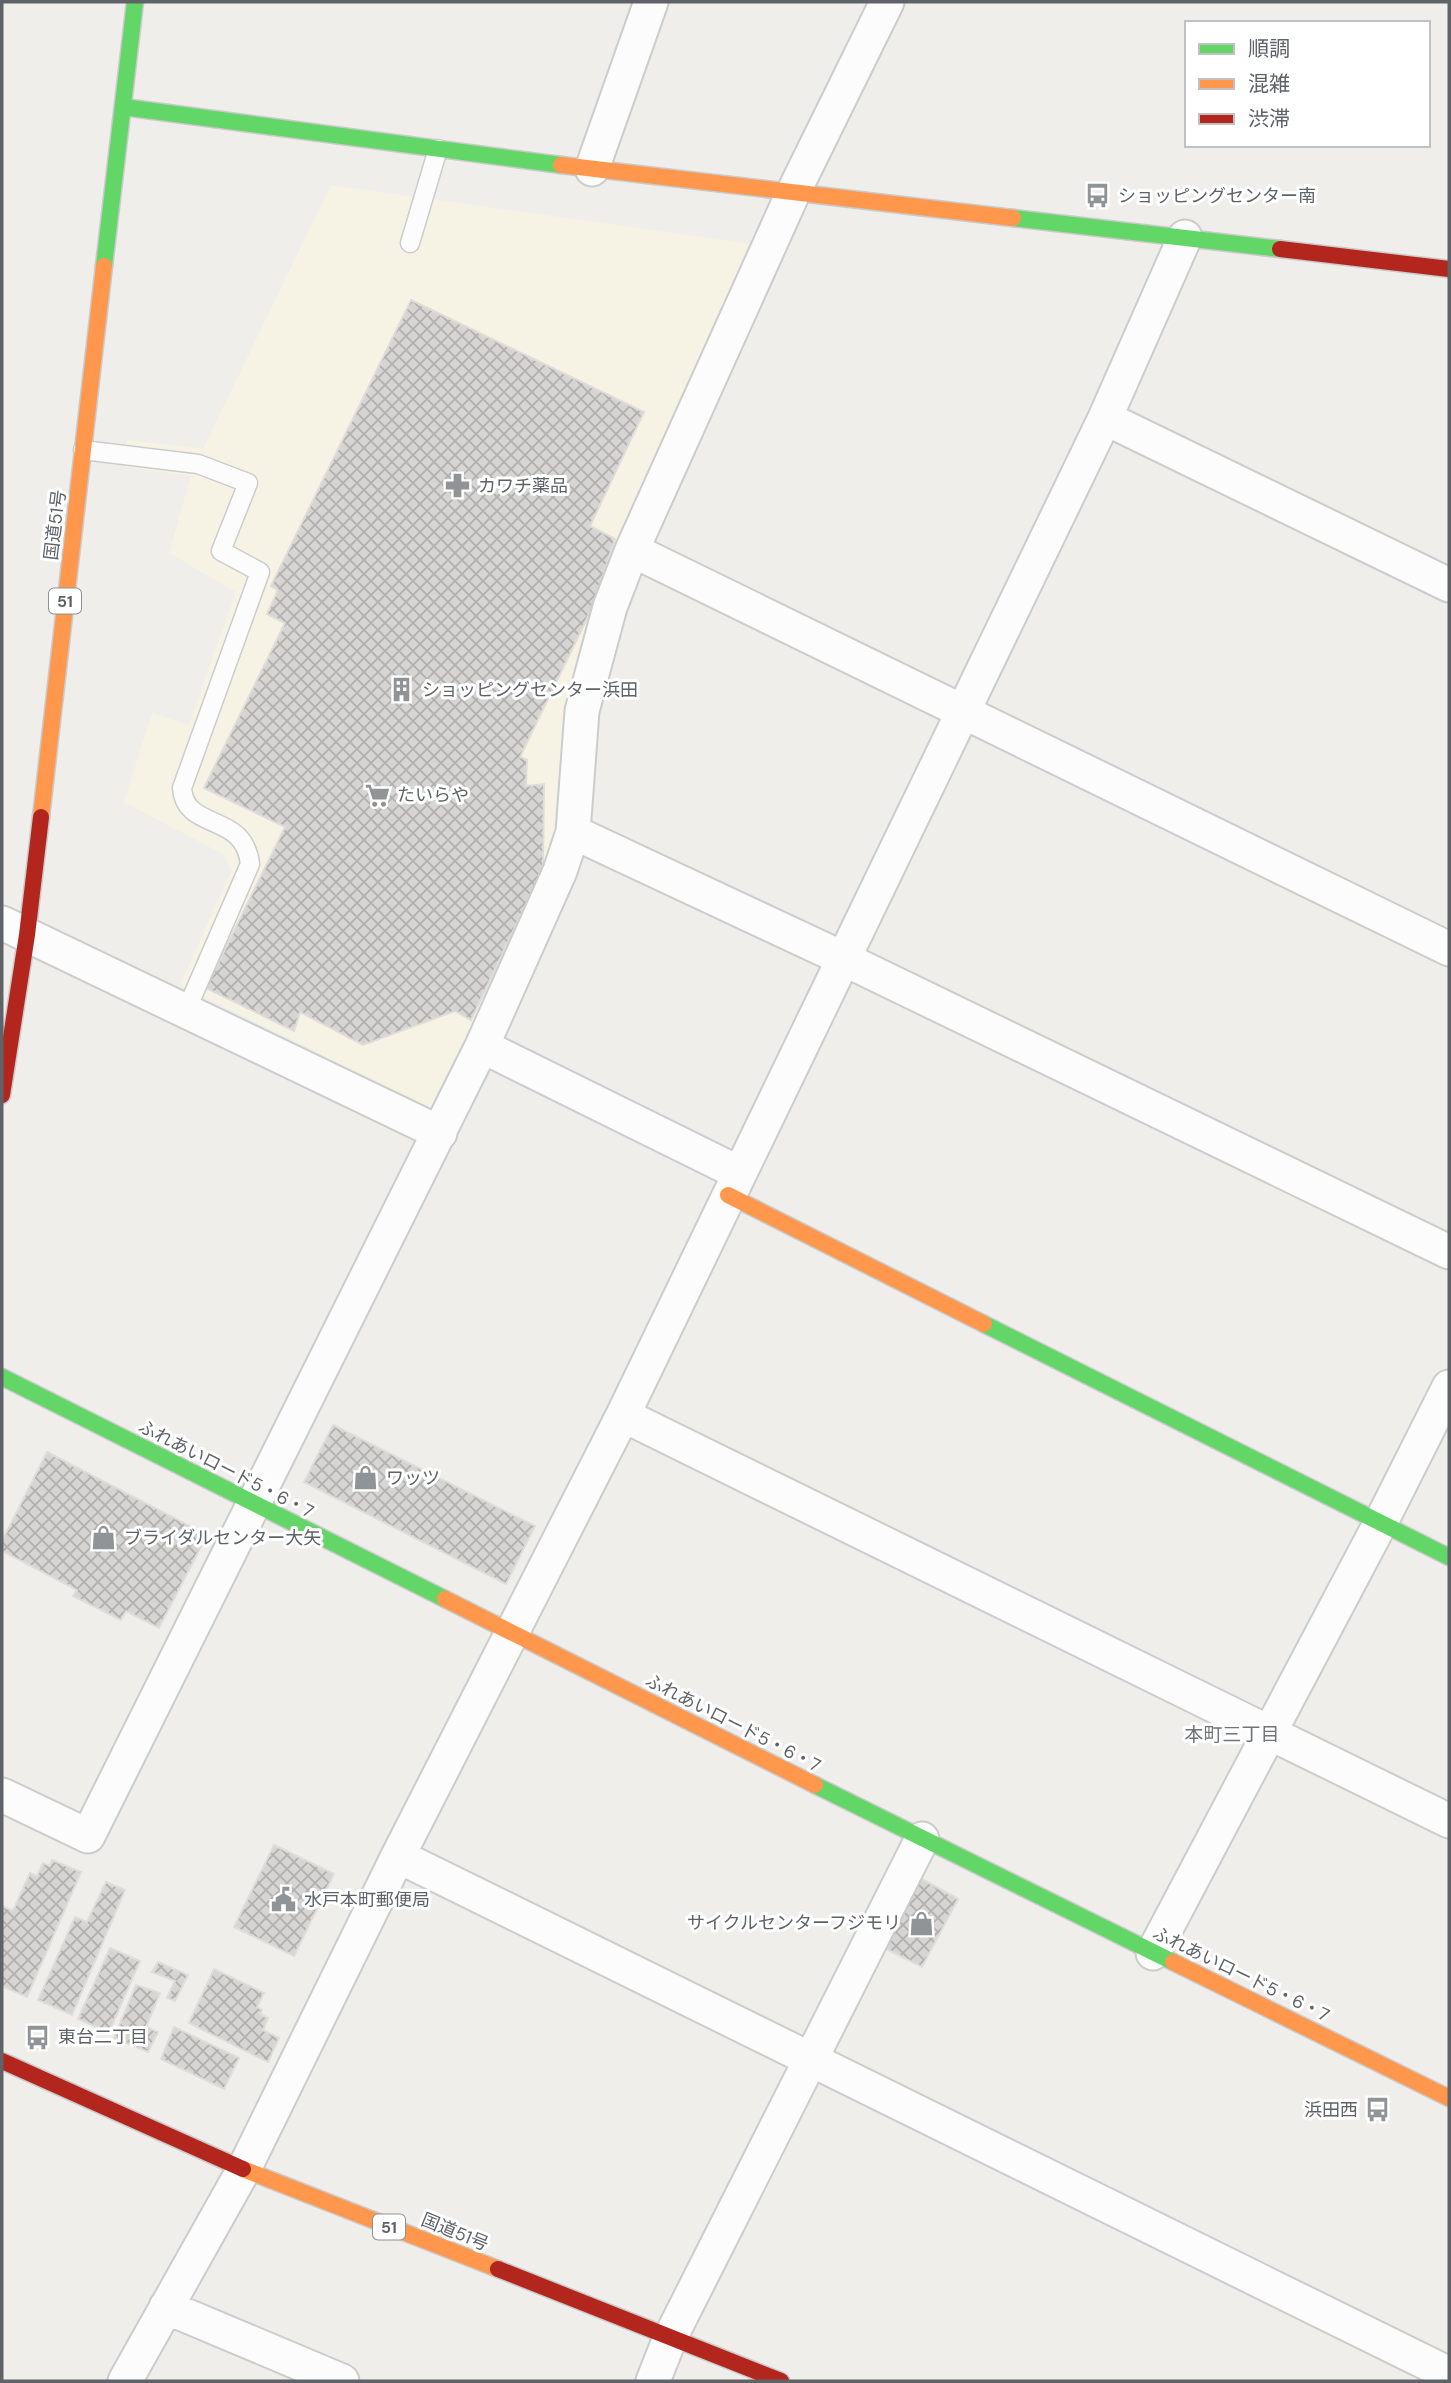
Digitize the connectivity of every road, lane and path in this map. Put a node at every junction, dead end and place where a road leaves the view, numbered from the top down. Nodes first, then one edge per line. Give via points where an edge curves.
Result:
1 (135, 2) edge
2 (651, 2) edge
3 (887, 2) edge
4 (122, 107) junction
5 (439, 149) junction
6 (592, 169) junction
7 (793, 193) junction
8 (1185, 237) junction
9 (410, 243) dead end
10 (1449, 269) edge
11 (1105, 418) junction
12 (83, 450) junction
13 (632, 550) junction
14 (1449, 585) edge
15 (962, 709) junction
16 (573, 832) junction
17 (14, 929) edge
18 (1449, 948) edge
19 (842, 958) junction
20 (186, 1011) junction
21 (482, 1045) junction
22 (2, 1095) edge
23 (440, 1133) junction
24 (734, 1184) junction
25 (1449, 1252) edge
26 (2, 1377) edge
27 (1449, 1387) edge
28 (623, 1415) junction
29 (253, 1504) junction
30 (1381, 1522) junction
31 (1449, 1557) edge
32 (511, 1634) junction
33 (1271, 1733) junction
34 (2, 1795) edge
35 (1449, 1821) edge
36 (922, 1839) junction
37 (398, 1856) junction
38 (1153, 1952) junction
39 (2, 2061) edge
40 (807, 2061) junction
41 (1449, 2098) edge
42 (244, 2169) junction
43 (166, 2307) junction
44 (670, 2338) junction
45 (1449, 2374) edge
46 (125, 2381) edge
47 (342, 2381) edge
48 (653, 2381) edge
49 (781, 2381) edge

1 - 4 main road, 国道51号 / 51
2 - 6 street
3 - 7 street
4 - 5 main road
4 - 12 main road, 国道51号 / 51
5 - 6 main road
5 - 9 lane
6 - 7 main road
7 - 8 main road
7 - 13 street
8 - 10 main road
8 - 11 street
11 - 14 street
11 - 15 street
12 - 17 main road, 国道51号 / 51
12 - 20 lane via 198,464 248,483 221,551 260,572 182,788 183,800 192,811 242,837 250,864
13 - 15 street
13 - 16 street via 596,652 582,711
15 - 18 street
15 - 19 street
16 - 19 street
16 - 21 street via 560,872
17 - 20 street
17 - 22 main road, 国道51号 / 51
19 - 24 street
19 - 25 street
20 - 23 street
21 - 23 street
21 - 24 street
23 - 29 street
24 - 28 street
24 - 30 main road
26 - 29 main road, ふれあいロード5・6・7
27 - 30 street
28 - 32 street
28 - 33 street
29 - 32 main road, ふれあいロード5・6・7
29 - 34 street via 88,1836
30 - 31 main road
30 - 33 street
32 - 36 main road, ふれあいロード5・6・7
32 - 37 street
33 - 35 street
33 - 38 street
36 - 38 main road, ふれあいロード5・6・7
36 - 40 street
37 - 40 street
37 - 42 street
38 - 41 main road, ふれあいロード5・6・7
39 - 42 main road, 国道51号 / 51
40 - 44 street
40 - 45 street
42 - 43 street
42 - 44 main road, 国道51号 / 51
43 - 46 street
43 - 47 street
44 - 48 street
44 - 49 main road, 国道51号 / 51

